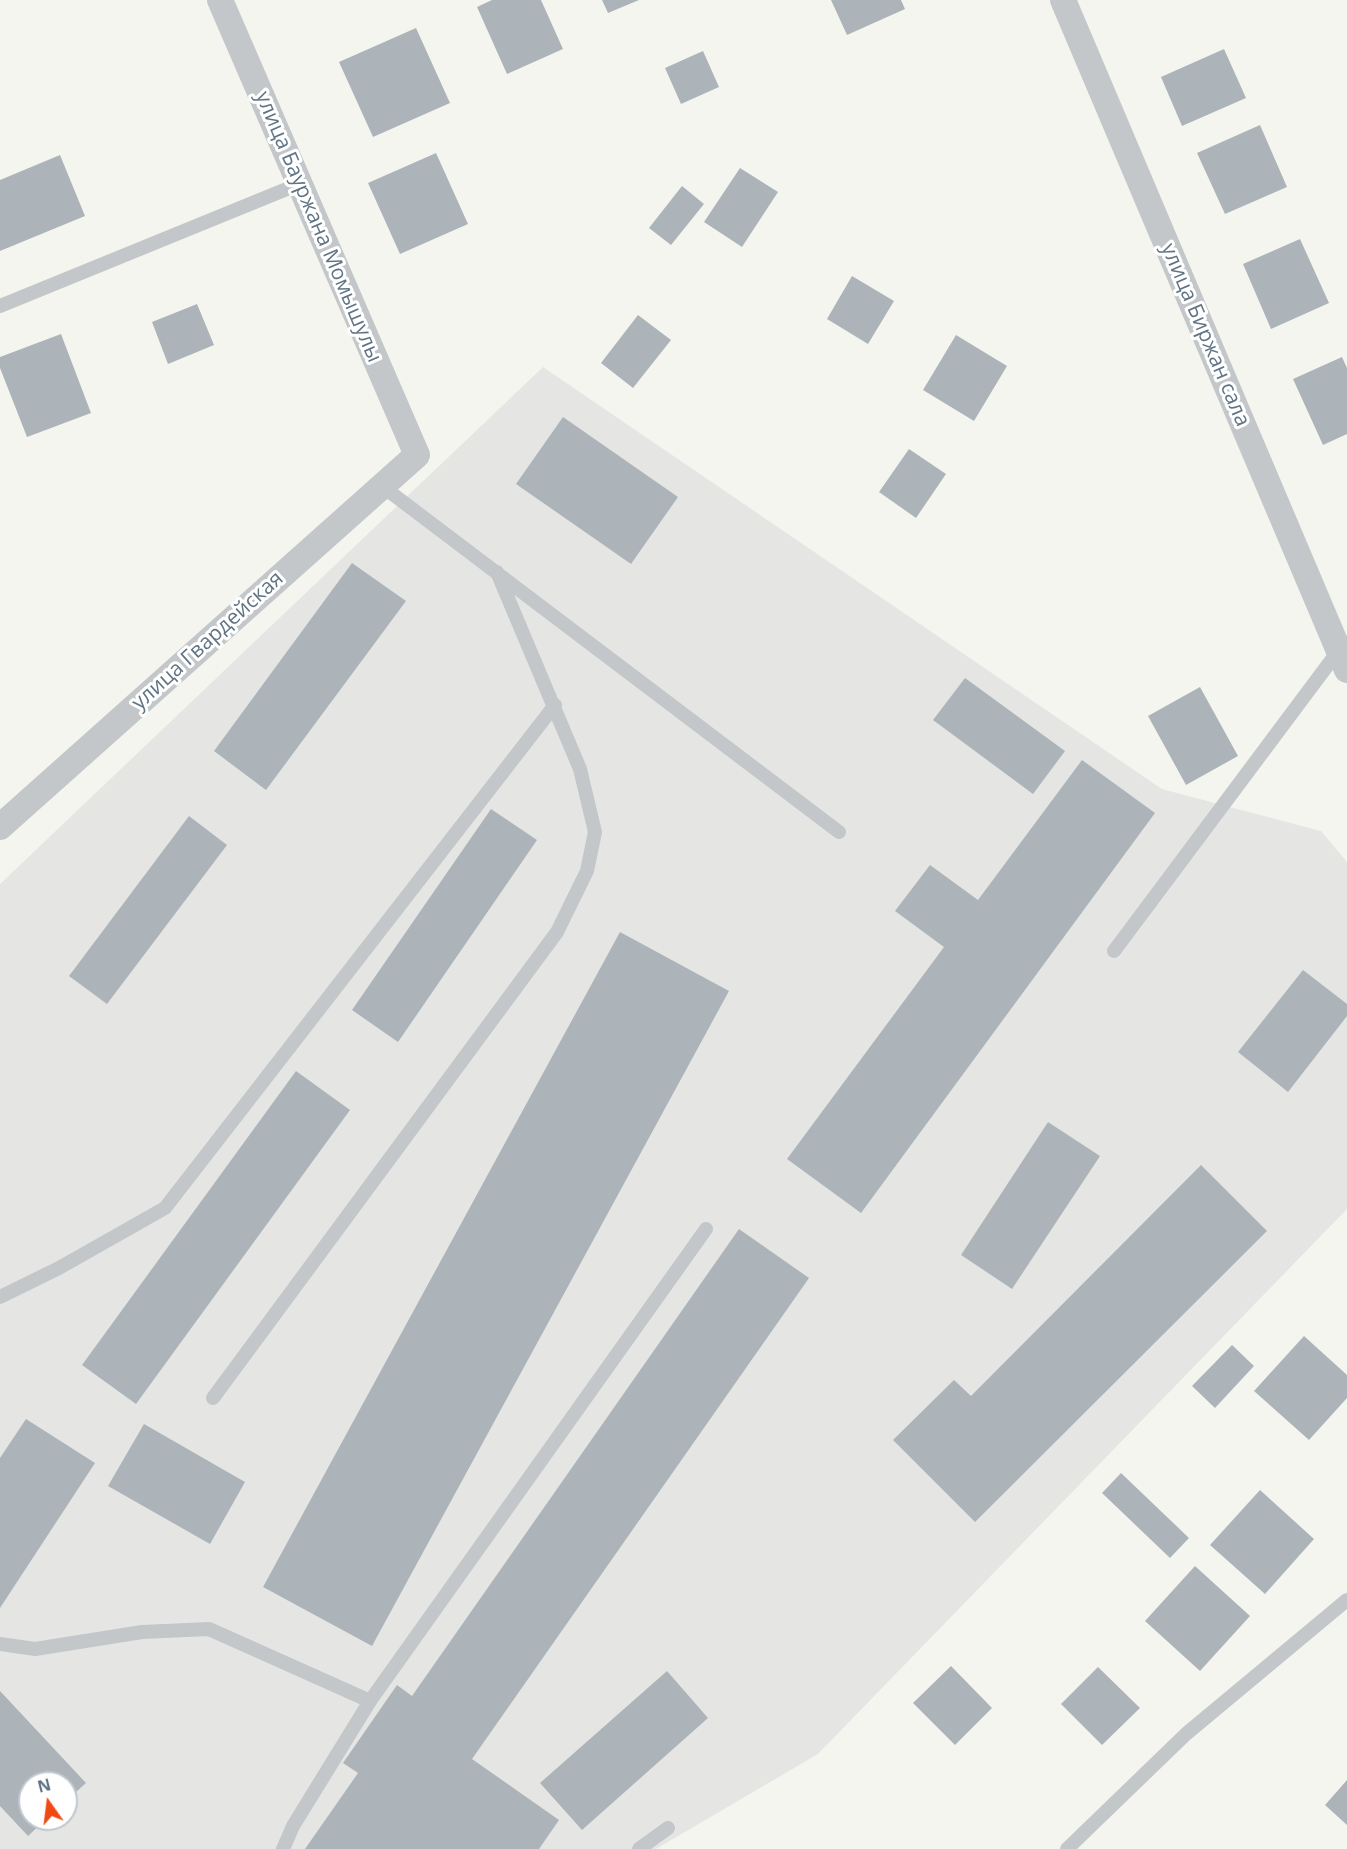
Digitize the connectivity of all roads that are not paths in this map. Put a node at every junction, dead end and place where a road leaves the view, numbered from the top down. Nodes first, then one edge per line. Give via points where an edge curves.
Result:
1 (220, 0) edge
2 (1063, 0) edge
3 (299, 184) junction
4 (0, 306) edge
5 (417, 454) joint
6 (382, 486) junction
7 (497, 572) junction
8 (1344, 655) edge
9 (555, 705) junction
10 (0, 827) edge
11 (839, 832) dead end
12 (1114, 951) dead end
13 (705, 1229) dead end
14 (0, 1297) edge
15 (213, 1398) dead end
16 (1347, 1600) edge
17 (0, 1644) edge
18 (370, 1701) junction
19 (668, 1828) dead end
20 (283, 1849) edge
21 (639, 1849) edge
22 (1067, 1849) edge

1 - 3 street, улица Бауржана Момышулы
2 - 8 street, улица Биржан сала
3 - 4 lane
3 - 5 street, улица Бауржана Момышулы
5 - 6 street, улица Гвардейская
6 - 7 lane
6 - 10 street, улица Гвардейская
7 - 9 lane
7 - 11 lane
8 - 12 lane
9 - 14 lane via 165,1208
9 - 15 lane via 580,769 595,832 587,871 557,932
13 - 18 lane
16 - 22 lane via 1186,1734
17 - 18 lane via 35,1649 142,1632 209,1629
18 - 20 lane via 293,1826
19 - 21 lane

